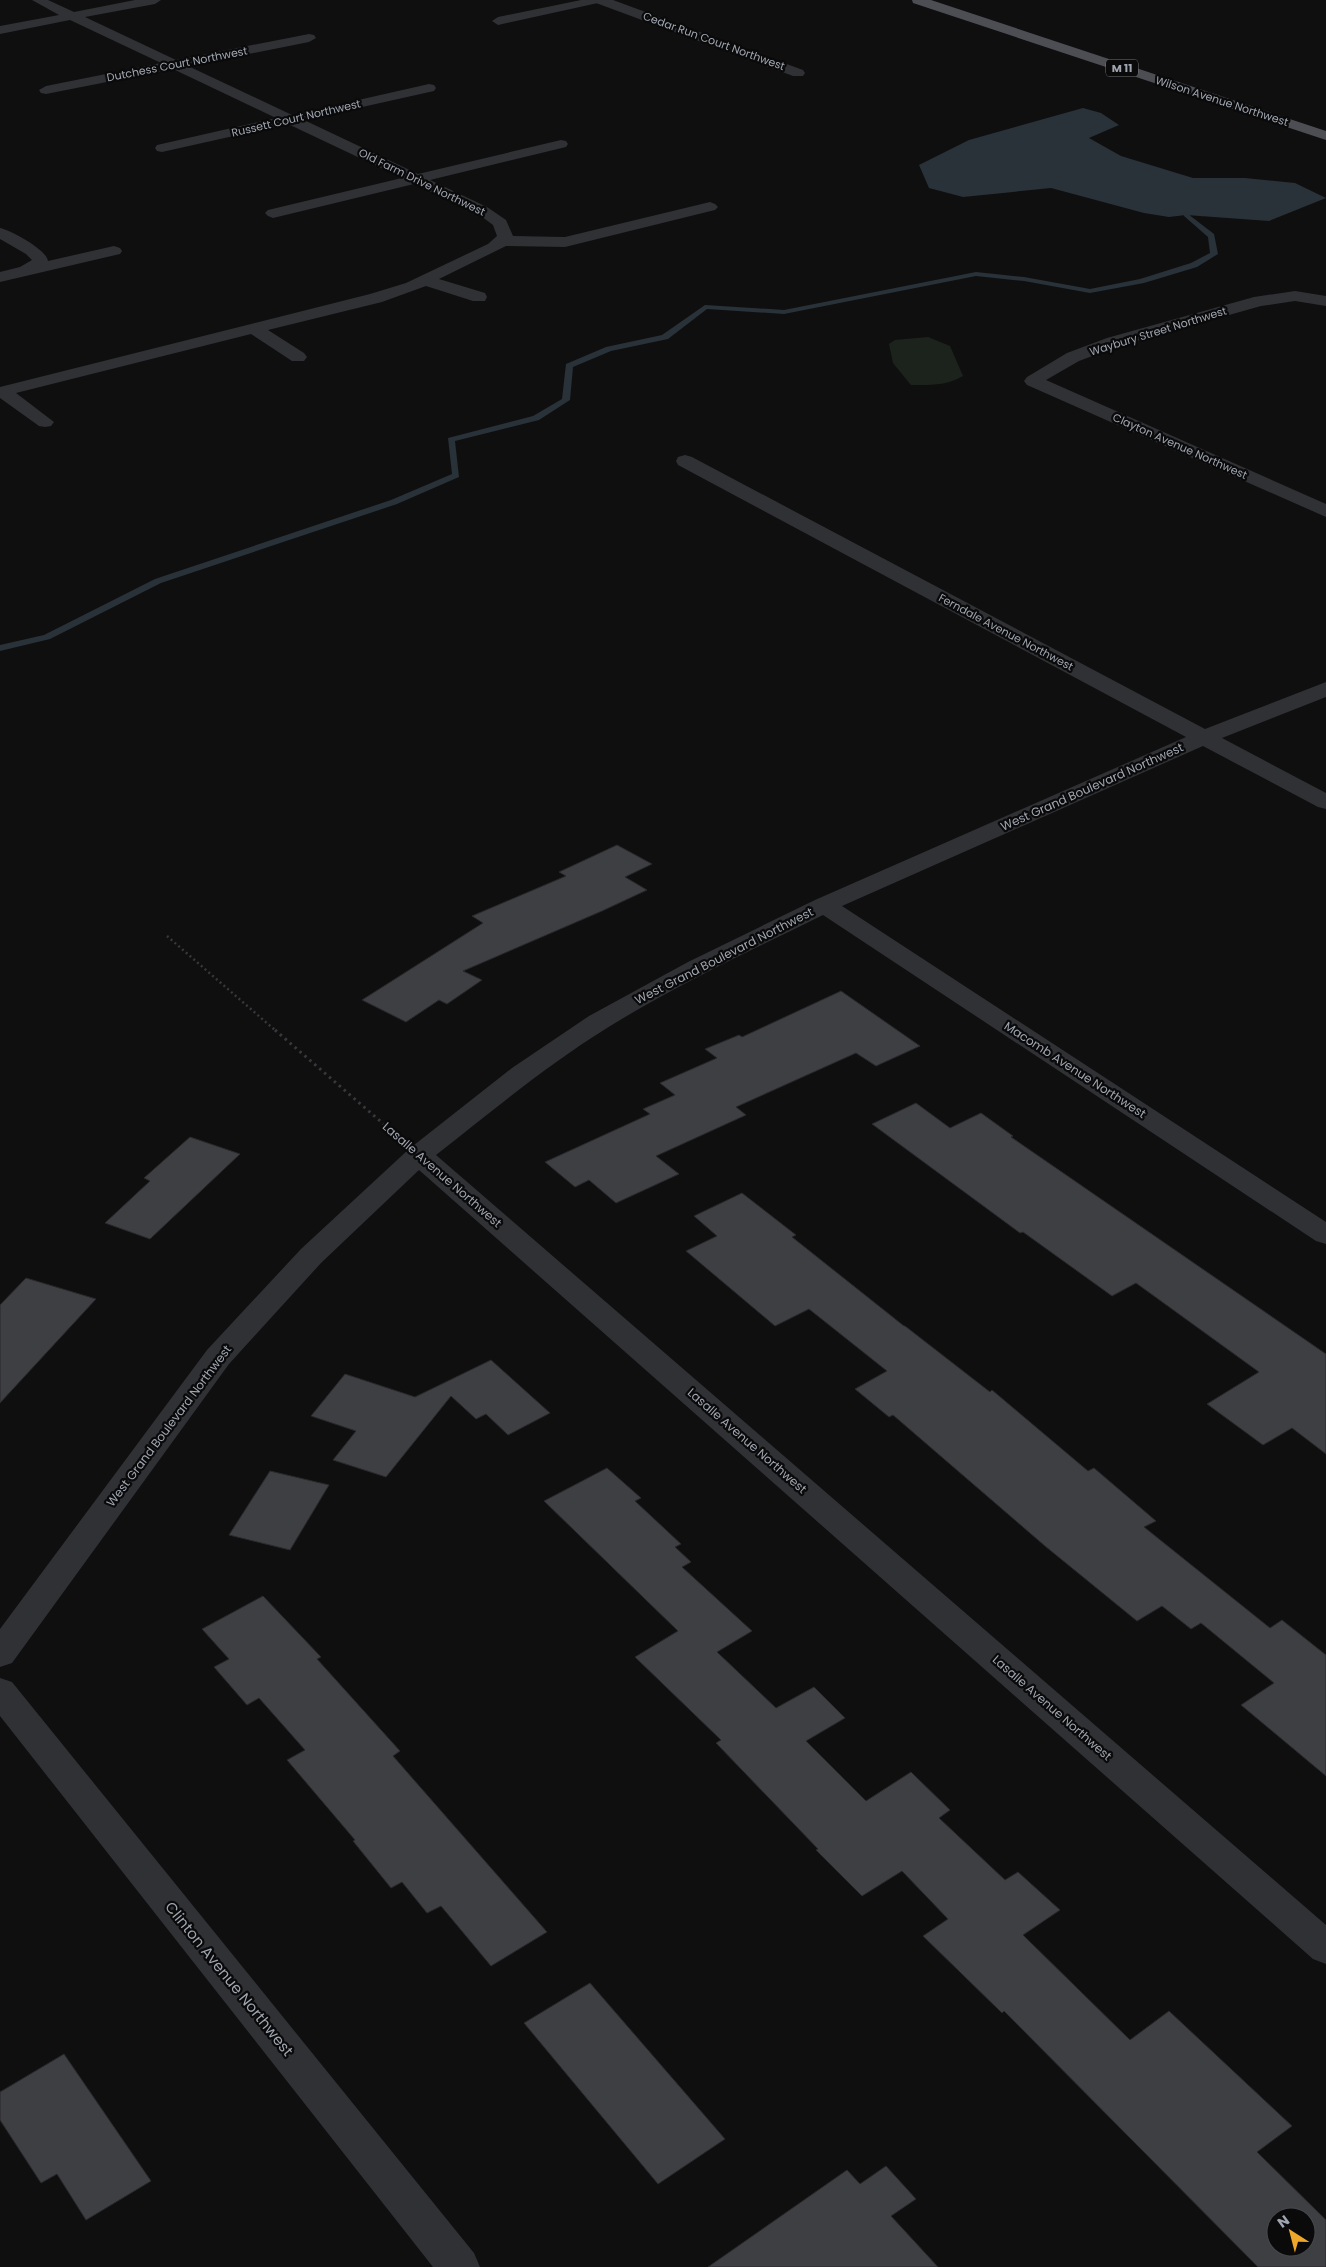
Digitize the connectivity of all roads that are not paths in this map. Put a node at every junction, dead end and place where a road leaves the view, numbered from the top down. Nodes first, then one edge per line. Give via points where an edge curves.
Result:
1 (38, 0) edge
2 (154, 0) edge
3 (599, 0) edge
4 (918, 0) edge
5 (648, 2) dead end
6 (622, 8) junction
7 (72, 16) junction
8 (498, 21) dead end
9 (0, 30) edge
10 (309, 38) dead end
11 (177, 65) junction
12 (798, 73) dead end
13 (429, 88) dead end
14 (46, 90) dead end
15 (291, 119) junction
16 (1326, 136) edge
17 (561, 144) dead end
18 (162, 148) dead end
19 (417, 179) junction
20 (710, 207) dead end
21 (273, 213) dead end
22 (0, 233) edge
23 (503, 242) junction
24 (114, 251) dead end
25 (26, 271) junction
26 (0, 277) edge
27 (426, 280) junction
28 (479, 297) dead end
29 (1326, 301) edge
30 (255, 329) junction
31 (298, 357) dead end
32 (1033, 381) joint
33 (2, 392) edge
34 (45, 422) dead end
35 (685, 461) dead end
36 (1326, 511) edge
37 (1326, 689) edge
38 (1204, 737) junction
39 (1326, 802) edge
40 (824, 905) junction
41 (419, 1155) junction
42 (1326, 1235) edge
43 (0, 1654) edge
44 (0, 1691) edge
45 (1326, 1948) edge
46 (459, 2267) edge

1 - 7 street, Old Farm Drive Northwest
2 - 7 street
3 - 6 street, Cedar Run Court Northwest
3 - 8 lane
4 - 16 main road, Wilson Avenue Northwest / M 11
5 - 6 street
6 - 12 street, Cedar Run Court Northwest
7 - 9 street
7 - 11 street, Old Farm Drive Northwest
10 - 11 street, Dutchess Court Northwest
11 - 14 street, Dutchess Court Northwest
11 - 15 street, Old Farm Drive Northwest
13 - 15 street, Russett Court Northwest
15 - 18 street, Russett Court Northwest
15 - 19 street, Old Farm Drive Northwest
17 - 19 street
19 - 21 street
19 - 23 street, Old Farm Drive Northwest via 492,216 504,231
20 - 23 street via 564,242
22 - 25 street via 40,259 39,264
23 - 27 street
24 - 25 street
25 - 26 street
27 - 28 street
27 - 30 street via 376,298
29 - 32 street, Waybury Street Northwest via 1295,296 1260,301 1113,342 1073,357
30 - 31 street
30 - 33 street
32 - 36 street, Clayton Avenue Northwest
33 - 34 street
35 - 38 street, Ferndale Avenue Northwest
37 - 38 street, West Grand Boulevard Northwest
38 - 39 street, Ferndale Avenue Northwest
38 - 40 street, West Grand Boulevard Northwest
40 - 41 street, West Grand Boulevard Northwest via 697,967 598,1022 521,1074
40 - 42 street, Macomb Avenue Northwest
41 - 43 street, West Grand Boulevard Northwest via 311,1256 218,1357
41 - 45 street, Lasalle Avenue Northwest
44 - 46 street, Clinton Avenue Northwest

